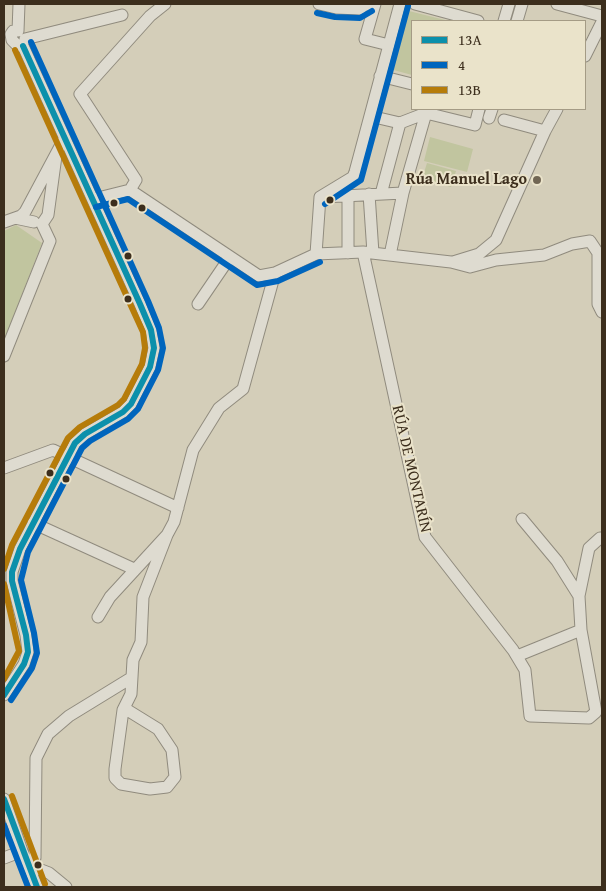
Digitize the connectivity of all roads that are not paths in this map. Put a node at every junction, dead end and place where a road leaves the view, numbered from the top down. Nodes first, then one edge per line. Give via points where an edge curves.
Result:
1 (20, 4) edge
2 (165, 4) edge
3 (319, 4) edge
4 (366, 4) edge
5 (375, 4) edge
6 (400, 4) edge
7 (415, 4) edge
8 (557, 4) edge
9 (508, 6) edge
10 (442, 7) edge
11 (519, 12) edge
12 (122, 15) dead end
13 (602, 16) edge
14 (475, 20) edge
15 (504, 20) edge
16 (602, 22) edge
17 (16, 38) edge
18 (388, 45) junction
19 (586, 54) edge
20 (380, 76) junction
21 (411, 84) edge
22 (479, 110) edge
23 (556, 110) edge
24 (426, 113) junction
25 (454, 114) edge
26 (370, 116) junction
27 (504, 120) dead end
28 (400, 123) junction
29 (545, 131) junction
30 (64, 139) junction
31 (57, 151) junction
32 (130, 190) junction
33 (403, 193) junction
34 (375, 194) junction
35 (348, 195) junction
36 (320, 197) junction
37 (94, 199) junction
38 (28, 202) junction
39 (9, 220) edge
40 (38, 223) junction
41 (348, 253) junction
42 (368, 253) junction
43 (316, 254) junction
44 (390, 255) junction
45 (230, 257) junction
46 (451, 262) junction
47 (276, 273) junction
48 (198, 304) dead end
49 (602, 312) edge
50 (4, 356) edge
51 (67, 455) junction
52 (4, 468) edge
53 (178, 508) junction
54 (522, 519) dead end
55 (33, 523) junction
56 (167, 535) junction
57 (602, 538) edge
58 (134, 569) junction
59 (580, 596) junction
60 (98, 617) dead end
61 (581, 630) junction
62 (517, 656) junction
63 (131, 678) junction
64 (4, 694) edge
65 (124, 708) junction
66 (4, 799) edge
67 (22, 851) junction
68 (4, 858) edge
69 (27, 864) junction
70 (37, 887) edge
71 (66, 887) edge

1 - 17 street
2 - 32 street via 150,16 80,94 136,180
3 - 4 street via 360,9
5 - 18 street via 365,39
6 - 18 street
7 - 10 street
8 - 13 street
9 - 11 street
9 - 15 street
10 - 14 street
12 - 17 street
16 - 19 street
17 - 30 street
18 - 20 street
20 - 21 street
20 - 26 street
22 - 25 street via 475,125
23 - 29 street
24 - 25 street
24 - 28 street
24 - 33 street
26 - 28 street
26 - 36 street via 353,177
27 - 29 street
28 - 34 street, RÚA DE MONTARÍN
29 - 46 street via 496,240 479,254
30 - 31 street
30 - 37 street
31 - 38 street
31 - 40 street via 48,215
32 - 37 street
32 - 45 street
33 - 34 street
33 - 44 street
34 - 35 street
34 - 42 street, RÚA DE MONTARÍN
35 - 36 street
35 - 41 street
36 - 43 street
37 - 51 street via 151,330 153,356 131,404 110,421 85,434
38 - 39 street via 25,212
38 - 40 street via 28,210
39 - 40 street
40 - 50 street via 50,241
41 - 42 street
41 - 43 street
42 - 44 street
42 - 62 street, RÚA DE MONTARÍN via 425,537
43 - 47 street
44 - 46 street
45 - 47 street via 259,276
45 - 48 street
46 - 49 street via 470,267 544,254 590,241 598,253 598,304
47 - 53 street via 244,389 219,408 193,450
51 - 52 street via 53,450
51 - 53 street
51 - 55 street
53 - 56 street
54 - 59 street via 557,561
55 - 58 street
55 - 64 street via 15,563 12,580 28,652
56 - 58 street
56 - 63 street via 143,596 141,642 133,660
57 - 59 street via 589,548
58 - 60 street
59 - 61 street
61 - 62 street
61 - 62 street, RÚA DE MONTARÍN via 596,712 589,718 530,716 525,670
63 - 65 street via 131,694
63 - 69 street via 69,716 48,734 36,758 35,858
65 - 65 street via 158,729 172,750 175,777 167,787 150,789 122,784 115,778
66 - 67 street
67 - 68 street
67 - 69 street
69 - 70 street
69 - 71 street via 49,874

